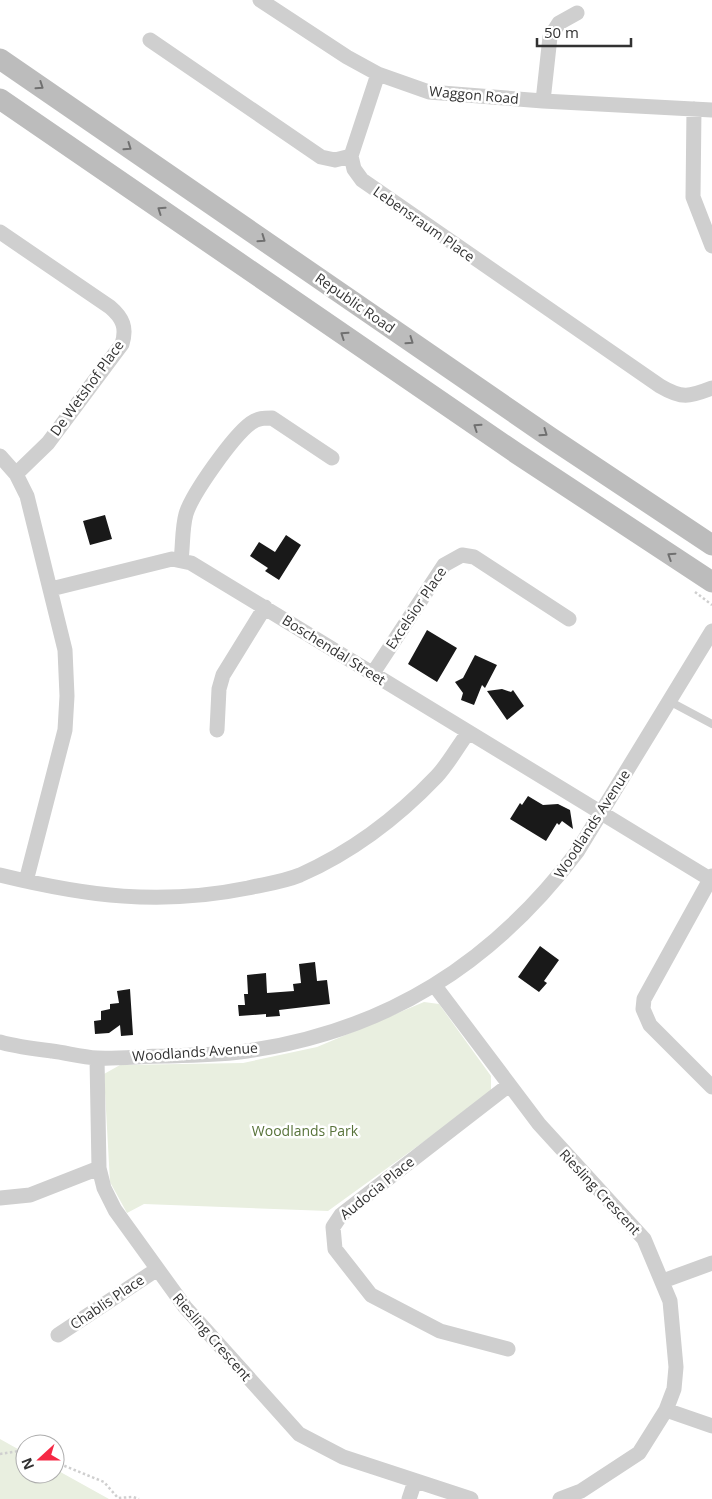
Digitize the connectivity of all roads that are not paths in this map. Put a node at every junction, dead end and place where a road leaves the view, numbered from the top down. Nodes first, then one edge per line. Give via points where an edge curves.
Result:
1 (260, 0) edge
2 (577, 13) dead end
3 (150, 40) dead end
4 (0, 59) edge
5 (378, 74) junction
6 (543, 101) junction
7 (5, 104) edge
8 (694, 109) junction
9 (712, 110) edge
10 (351, 156) junction
11 (0, 232) edge
12 (712, 246) edge
13 (712, 388) edge
14 (0, 456) edge
15 (332, 458) dead end
16 (16, 474) junction
17 (712, 545) edge
18 (182, 560) junction
19 (712, 582) edge
20 (50, 589) junction
21 (265, 607) junction
22 (569, 619) dead end
23 (712, 632) edge
24 (373, 673) junction
25 (669, 701) junction
26 (712, 724) edge
27 (217, 730) dead end
28 (468, 732) junction
29 (600, 813) junction
30 (0, 875) edge
31 (711, 877) edge
32 (26, 881) junction
33 (435, 986) junction
34 (0, 1042) edge
35 (97, 1058) junction
36 (509, 1084) junction
37 (712, 1087) edge
38 (99, 1168) junction
39 (0, 1198) edge
40 (712, 1263) edge
41 (156, 1270) junction
42 (663, 1281) junction
43 (58, 1335) dead end
44 (508, 1348) dead end
45 (666, 1410) junction
46 (712, 1426) edge
47 (415, 1481) junction
48 (409, 1499) edge
49 (471, 1499) edge
50 (560, 1499) edge

1 - 5 street, Waggon Road
2 - 6 street via 559,23 550,37
3 - 10 street via 321,158 335,160
4 -> 17 main road, Republic Road
5 - 6 street, Waggon Road via 429,92
5 - 10 street
6 - 8 street, Waggon Road
19 -> 7 main road via 500,443
8 - 9 street, Waggon Road
8 - 12 street via 694,197
10 - 13 street, Lebensraum Place via 354,169 369,186 660,386 683,396
11 - 16 street, De Wetshof Place via 110,307 124,322 125,334 122,344 48,443
14 - 16 street
15 - 18 street via 272,418 262,417 251,423 240,433 191,500 185,516
16 - 20 street via 27,496
18 - 20 street, Boschendal Street via 149,563
18 - 21 street, Boschendal Street
20 - 32 street via 65,650 67,716
21 - 24 street, Boschendal Street
21 - 27 street via 223,675
22 - 24 street, Excelsior Place via 474,557 462,555 444,565
23 - 25 street, Woodlands Avenue
24 - 28 street, Boschendal Street
25 - 26 lane
25 - 29 street, Woodlands Avenue
28 - 29 street, Boschendal Street
28 - 32 street via 439,774 372,835 292,878 217,894 141,899
29 - 31 street, Boschendal Street
29 - 33 street, Woodlands Avenue via 577,852 538,900 498,938
30 - 32 street
31 - 37 street via 644,999 644,1009 650,1025
33 - 35 street, Woodlands Avenue via 372,1017 302,1041 246,1051
33 - 36 street, Riesling Crescent
34 - 35 street, Woodlands Avenue
35 - 38 street, Riesling Crescent
36 - 42 street, Riesling Crescent via 576,1167 637,1230
36 - 44 street, Audocia Place via 341,1215 333,1227 335,1249 364,1288 379,1300 440,1331
38 - 39 street via 30,1195
38 - 41 street, Riesling Crescent via 115,1210
40 - 42 street
41 - 43 street, Chablis Place
41 - 47 street, Riesling Crescent via 299,1434 343,1457
42 - 45 street, Riesling Crescent via 670,1301 676,1367 674,1389
45 - 46 street
45 - 50 street, Riesling Crescent via 639,1453 581,1491
47 - 48 street
47 - 49 street, Riesling Crescent

